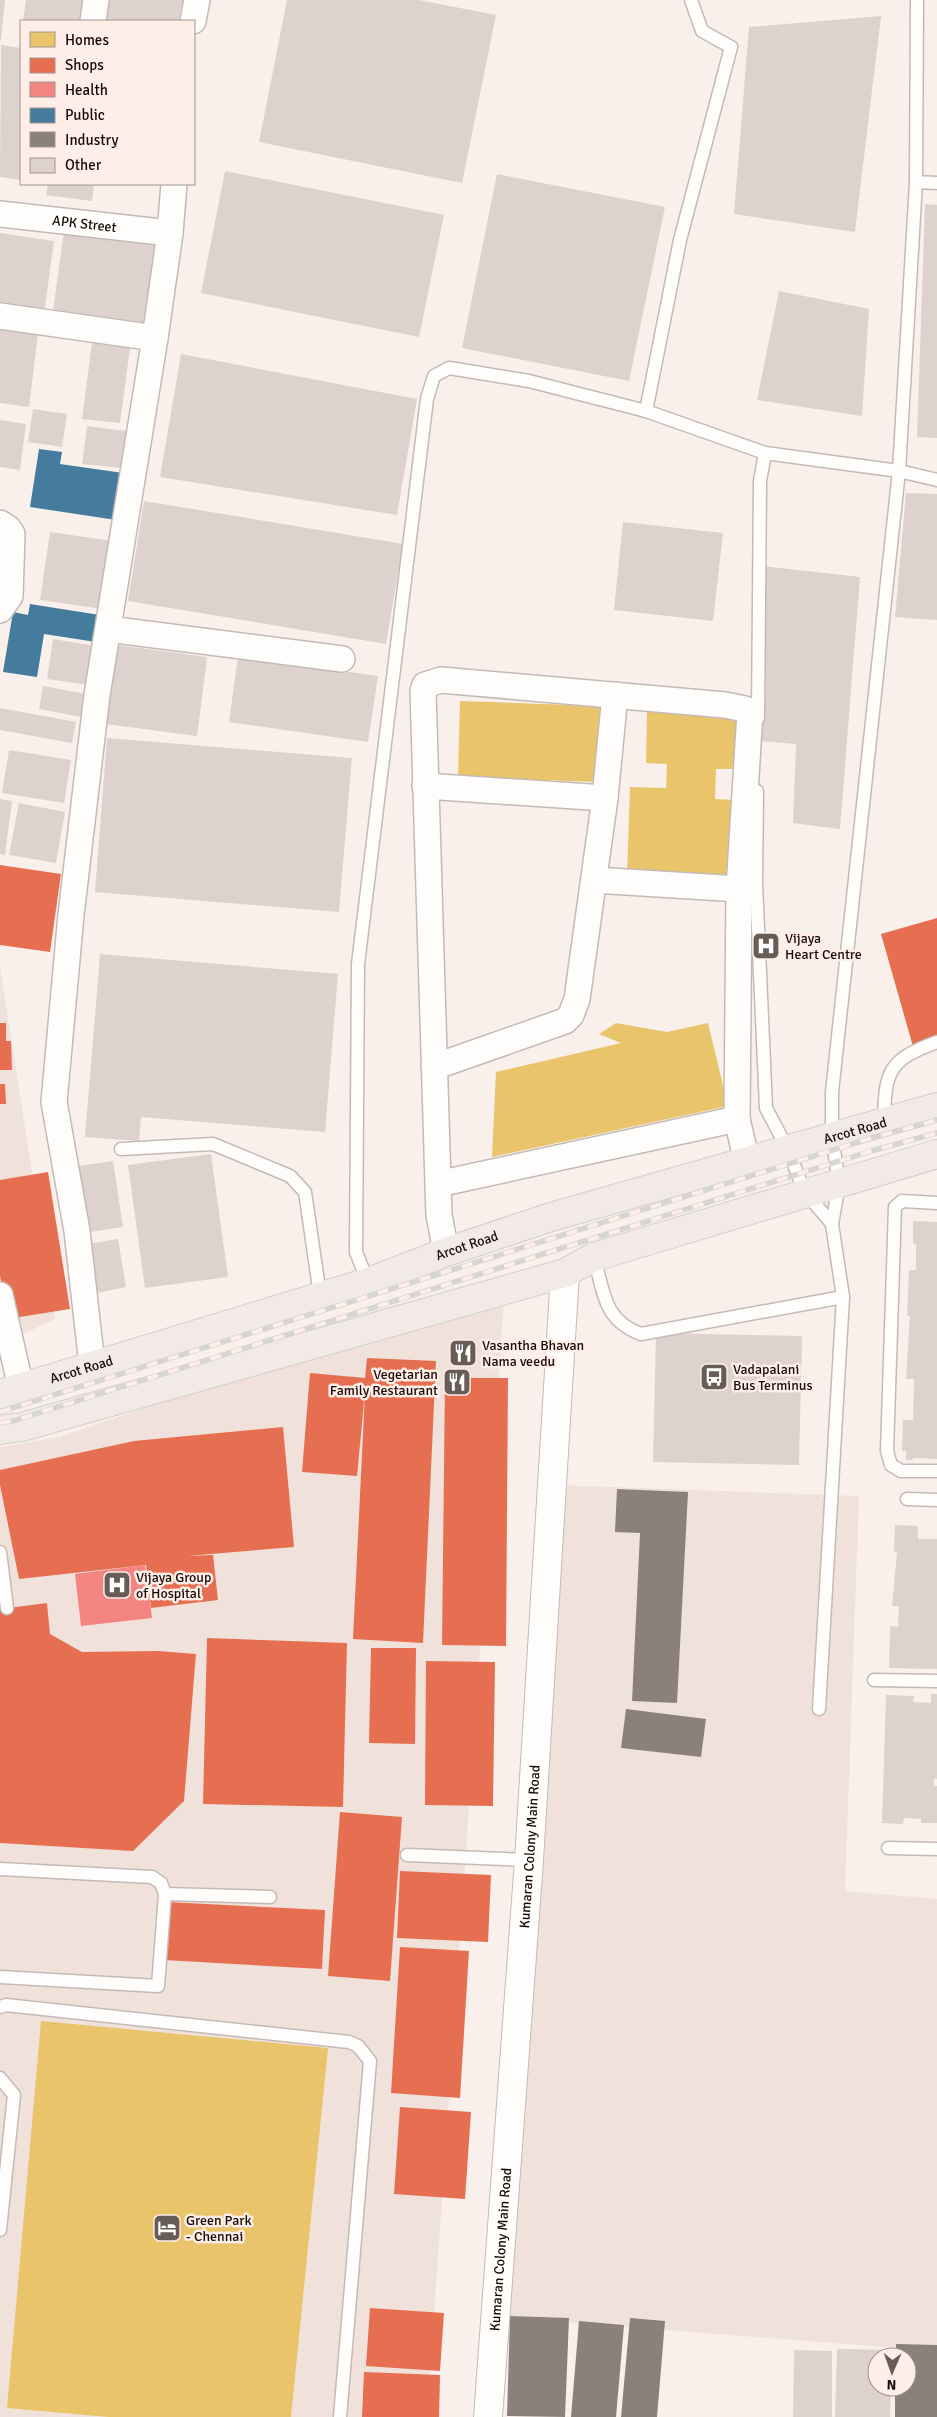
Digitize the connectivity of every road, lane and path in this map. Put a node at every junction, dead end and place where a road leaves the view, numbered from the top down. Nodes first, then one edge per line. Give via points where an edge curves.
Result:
1 (96, 0) edge
2 (197, 0) edge
3 (691, 0) edge
4 (917, 0) edge
5 (93, 20) edge
6 (193, 20) edge
7 (916, 182) junction
8 (937, 183) edge
9 (174, 185) edge
10 (0, 214) edge
11 (170, 233) junction
12 (0, 316) edge
13 (155, 338) junction
14 (646, 410) junction
15 (765, 453) junction
16 (899, 471) junction
17 (937, 480) edge
18 (0, 523) edge
19 (0, 610) edge
20 (108, 629) junction
21 (342, 659) dead end
22 (616, 696) junction
23 (425, 786) junction
24 (605, 798) junction
25 (594, 880) junction
26 (739, 889) junction
27 (937, 1042) edge
28 (434, 1067) junction
29 (937, 1107) edge
30 (737, 1119) junction
31 (884, 1122) junction
32 (832, 1136) junction
33 (787, 1148) junction
34 (121, 1149) dead end
35 (937, 1154) edge
36 (747, 1162) junction
37 (438, 1184) junction
38 (839, 1184) junction
39 (805, 1192) junction
40 (937, 1203) edge
41 (832, 1224) junction
42 (446, 1252) junction
43 (594, 1257) junction
44 (565, 1274) junction
45 (368, 1282) junction
46 (0, 1295) edge
47 (320, 1295) junction
48 (843, 1297) junction
49 (92, 1365) junction
50 (10, 1391) edge
51 (0, 1430) edge
52 (937, 1471) edge
53 (907, 1499) dead end
54 (937, 1500) edge
55 (0, 1552) edge
56 (7, 1608) dead end
57 (874, 1680) dead end
58 (937, 1681) edge
59 (819, 1709) dead end
60 (888, 1848) dead end
61 (937, 1849) edge
62 (407, 1855) dead end
63 (529, 1860) junction
64 (0, 1870) edge
65 (165, 1894) junction
66 (270, 1897) dead end
67 (0, 1977) edge
68 (0, 2007) edge
69 (0, 2078) edge
70 (0, 2230) edge
71 (340, 2417) edge
72 (488, 2417) edge

1 - 5 street
2 - 6 street
3 - 14 lane via 702,31 731,46 680,240
4 - 7 lane
7 - 8 lane
7 - 16 lane
9 - 11 street
10 - 11 street, APK Street
11 - 13 street
12 - 13 street
13 - 20 street
14 - 15 lane
14 - 45 lane via 529,381 449,368 434,376 427,399 358,964 356,1252
15 - 16 lane
15 - 33 lane via 760,481 756,883 766,1108
16 - 17 lane
16 - 32 lane via 832,1092
18 - 19 street via 12,534 10,596
20 - 21 street
20 - 49 street via 70,915 54,1102 77,1231
22 - 23 street via 441,680 425,685
22 - 24 street
22 - 26 street via 725,705 750,712
23 - 24 street
23 - 28 street
24 - 25 street
25 - 26 street
25 - 28 street via 582,970 571,1014 565,1021
26 - 30 street
27 - 31 lane via 898,1061 889,1075
28 - 37 street
29 - 31 main road, Arcot Road
30 - 36 street
30 - 37 street
31 - 32 main road, Arcot Road
32 - 33 main road, Arcot Road
32 - 38 lane
33 - 36 main road, Arcot Road
33 - 39 lane
34 - 47 lane via 213,1144 290,1176 305,1192
35 - 38 main road
36 - 42 main road, Arcot Road via 551,1217
37 - 42 street
38 - 39 main road
38 - 41 lane
39 - 41 lane
39 - 43 main road
40 - 52 lane via 902,1201 895,1207 887,1451 891,1465 901,1471
41 - 48 lane
42 - 45 main road, Arcot Road
43 - 44 main road
43 - 48 lane via 608,1310 626,1328 641,1334
44 - 51 main road via 32,1424
44 - 63 street, Kumaran Colony Main Road
45 - 47 main road, Arcot Road
46 - 50 street
47 - 49 main road, Arcot Road
48 - 59 lane
49 - 50 main road, Arcot Road
53 - 54 lane
55 - 56 lane
57 - 58 lane
60 - 61 lane
62 - 63 lane
63 - 72 street, Kumaran Colony Main Road
64 - 65 lane via 152,1877 161,1883
65 - 66 lane
65 - 67 lane via 158,1986
68 - 71 lane via 6,2005 349,2042 364,2052 370,2061
69 - 70 lane via 14,2095

